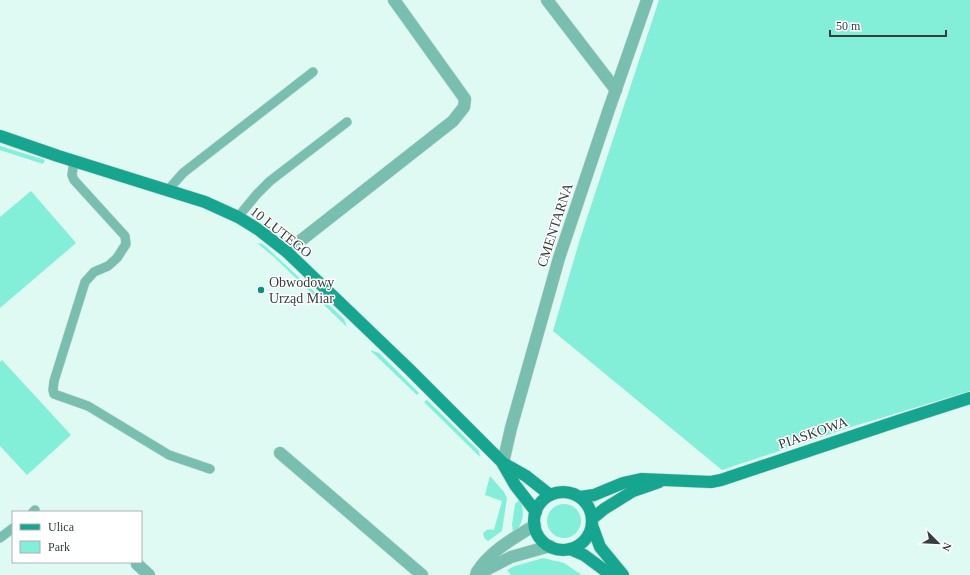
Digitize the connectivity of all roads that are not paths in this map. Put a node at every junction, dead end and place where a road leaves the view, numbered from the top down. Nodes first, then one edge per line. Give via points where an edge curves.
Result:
1 (394, 0) edge
2 (547, 0) edge
3 (647, 0) edge
4 (313, 72) dead end
5 (616, 90) junction
6 (347, 122) dead end
7 (0, 136) edge
8 (74, 161) junction
9 (168, 190) junction
10 (238, 217) junction
11 (287, 252) junction
12 (970, 398) edge
13 (280, 453) dead end
14 (503, 463) junction
15 (210, 469) dead end
16 (664, 480) junction
17 (550, 495) junction
18 (580, 497) junction
19 (536, 512) junction
20 (592, 522) junction
21 (535, 525) junction
22 (12, 529) edge
23 (0, 538) edge
24 (550, 546) junction
25 (570, 549) junction
26 (137, 564) dead end
27 (149, 575) edge
28 (422, 575) edge
29 (476, 575) edge
30 (611, 575) edge
31 (623, 575) edge

1 - 11 street via 465,99 464,107 453,121
2 - 5 street
3 - 5 street, CMENTARNA
4 - 9 lane via 183,174
5 - 14 street, CMENTARNA via 560,258
6 - 10 lane via 270,182
7 - 8 street, 10 LUTEGO
8 - 9 street, 10 LUTEGO
8 - 15 lane via 74,180 125,236 126,244 117,258 108,266 94,272 86,282 54,381 54,394 88,406 168,455
9 - 10 street, 10 LUTEGO via 205,202
10 - 11 street, 10 LUTEGO
11 - 14 street, 10 LUTEGO
12 - 16 street, PIASKOWA via 721,480
13 - 28 street
14 - 17 street via 526,476
14 - 19 street via 515,485
16 - 18 street, PIASKOWA via 641,479 623,483 594,495
16 - 20 street, PIASKOWA via 633,491 604,509
17 - 18 street via 568,492
17 - 19 street via 543,500
18 - 20 street via 589,508
19 - 21 street
20 - 25 street via 584,541
20 - 31 street via 600,547
21 - 24 street via 537,534
21 - 29 street via 504,545 482,564
22 - 23 lane
24 - 25 street
24 - 29 street via 511,557
25 - 30 street via 584,555
26 - 27 street

